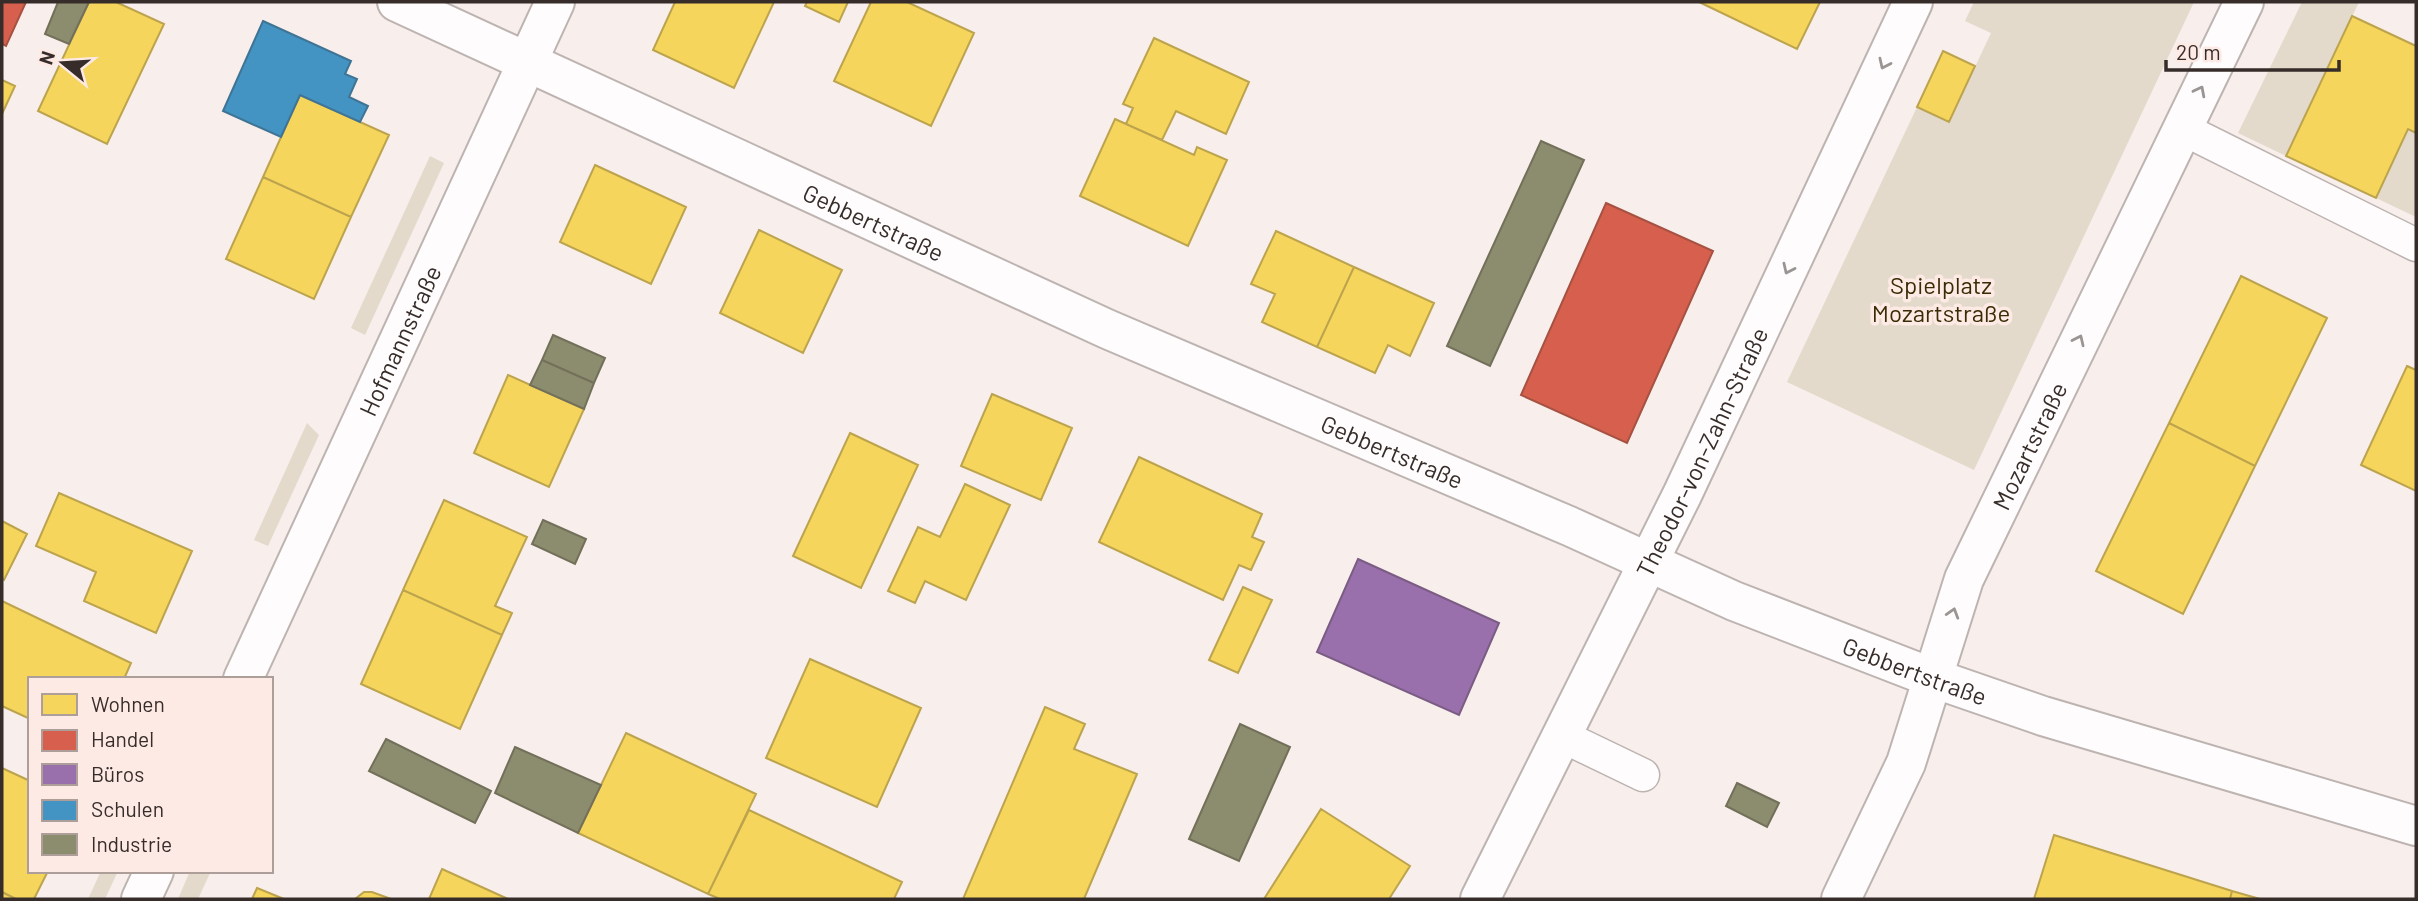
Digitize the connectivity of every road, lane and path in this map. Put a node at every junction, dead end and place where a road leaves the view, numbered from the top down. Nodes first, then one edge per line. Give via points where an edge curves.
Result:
1 (397, 2) edge
2 (555, 2) edge
3 (1913, 2) edge
4 (2244, 2) edge
5 (527, 61) junction
6 (2181, 128) junction
7 (2416, 245) edge
8 (1649, 562) junction
9 (244, 677) edge
10 (1933, 678) junction
11 (1562, 736) junction
12 (1643, 775) dead end
13 (2416, 826) edge
14 (153, 873) edge
15 (141, 899) edge
16 (1480, 899) edge
17 (1841, 899) edge

1 - 5 street, Gebbertstraße
2 - 5 street, Hofmannstraße
3 -> 8 street, Theodor-von-Zahn-Straße
6 -> 4 street, Mozartstraße
5 - 8 street, Gebbertstraße via 1107,329
5 - 9 street, Hofmannstraße
6 - 7 lane
10 -> 6 street, Mozartstraße via 1964,579
8 - 10 street, Gebbertstraße via 1734,601
8 - 11 street, Theodor-von-Zahn-Straße
10 - 13 street, Gebbertstraße via 2067,723
10 - 17 street, Mozartstraße via 1906,764
11 - 12 lane
11 - 16 street, Theodor-von-Zahn-Straße
14 - 15 street

